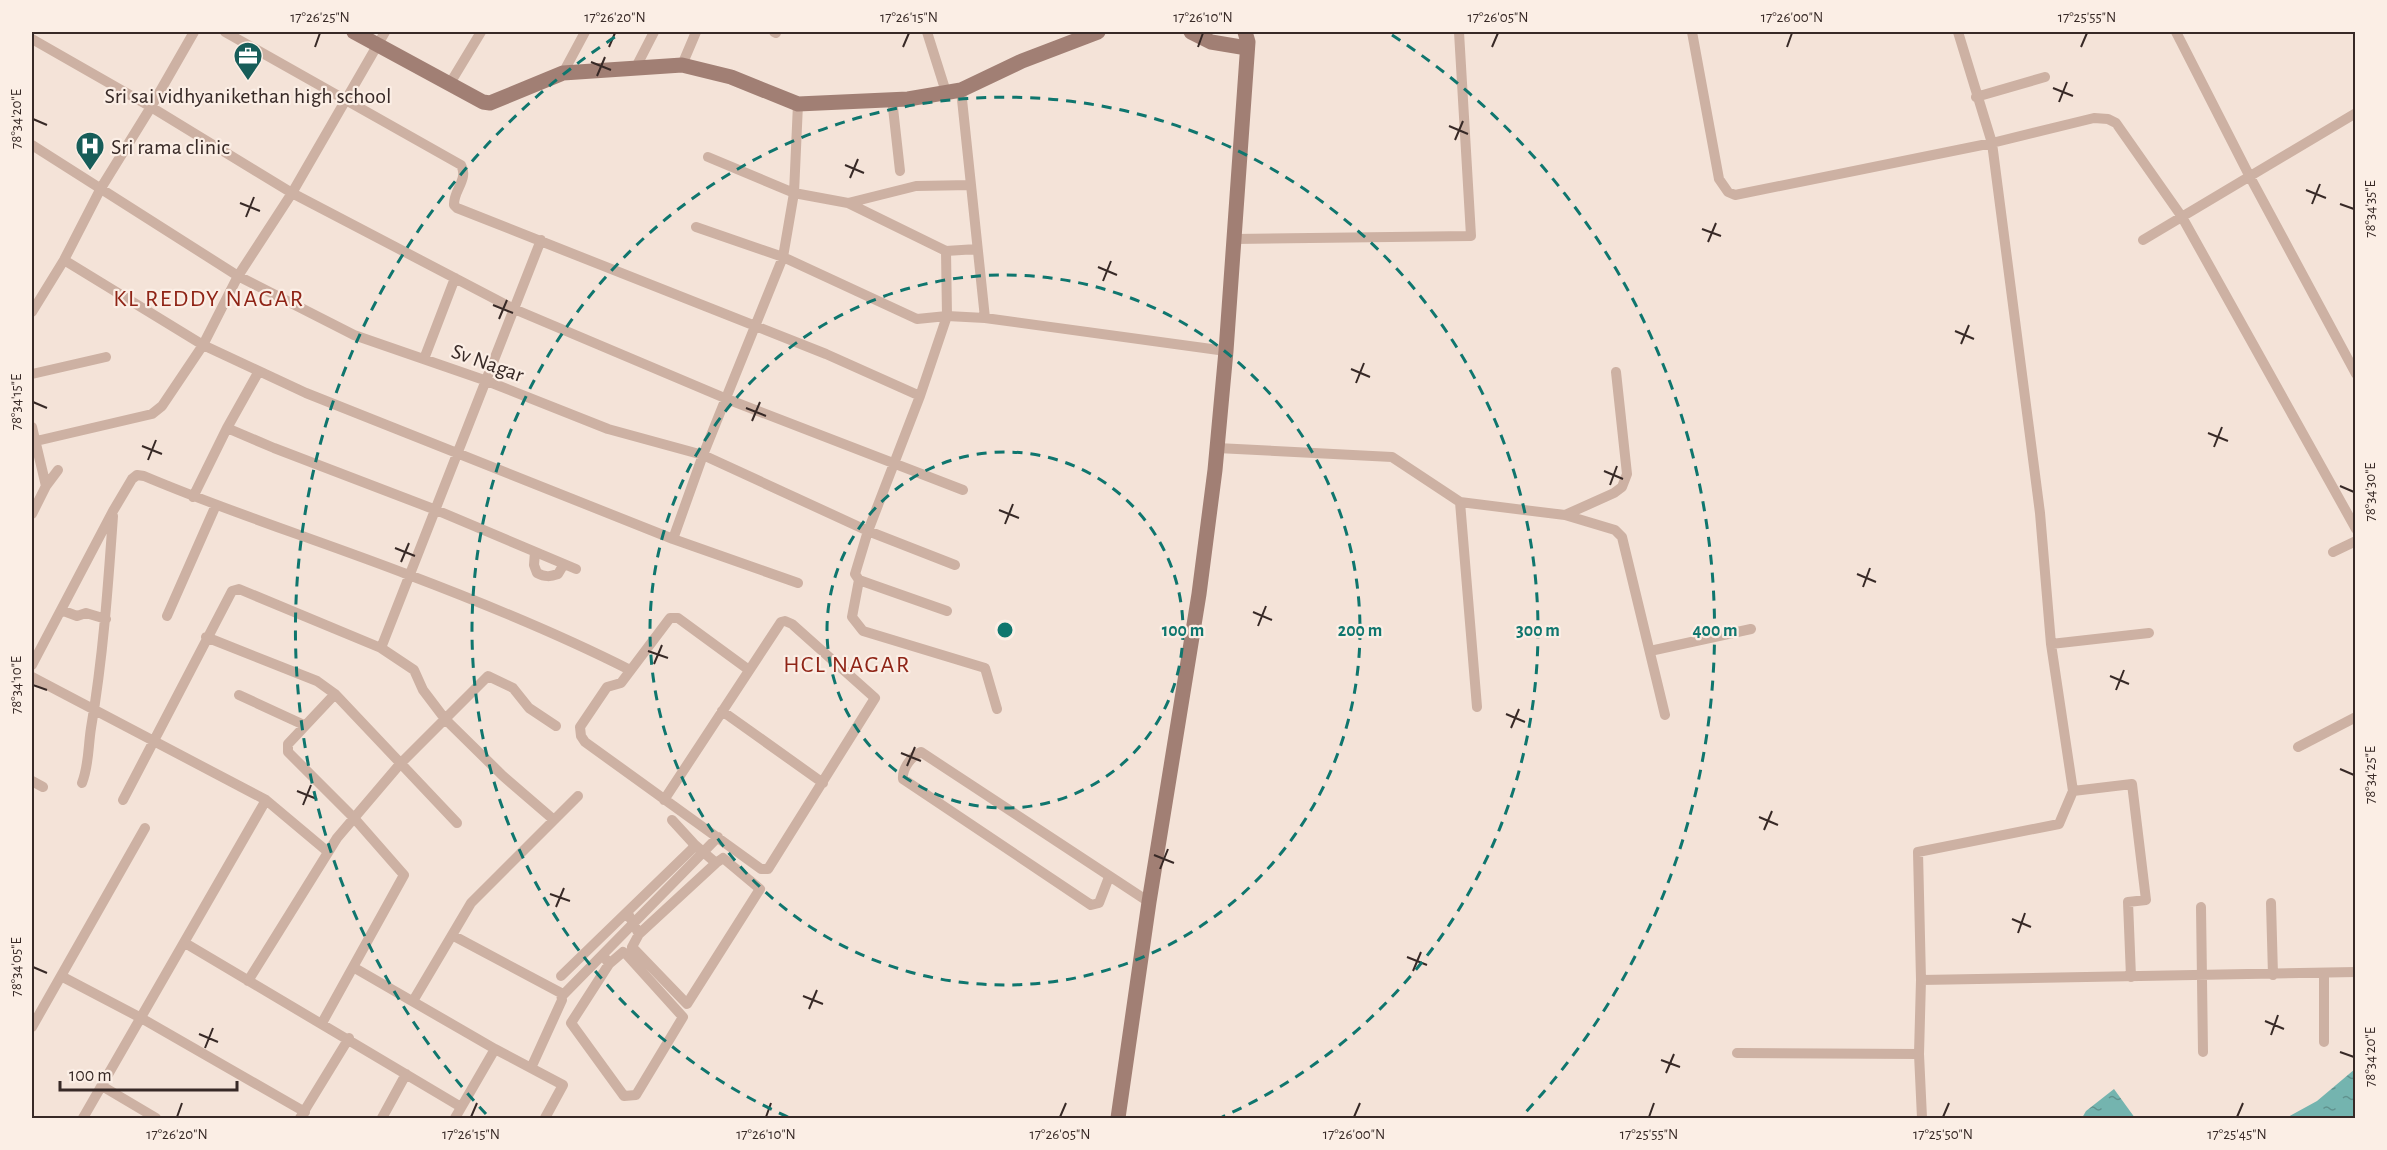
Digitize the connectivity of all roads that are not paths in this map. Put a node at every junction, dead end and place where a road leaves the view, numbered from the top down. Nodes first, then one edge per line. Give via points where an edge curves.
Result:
1 (194, 32) edge
2 (225, 32) edge
3 (354, 32) edge
4 (385, 32) edge
5 (481, 32) edge
6 (585, 32) edge
7 (654, 32) edge
8 (696, 32) edge
9 (927, 32) edge
10 (1098, 32) edge
11 (1191, 32) edge
12 (1460, 32) edge
13 (1692, 32) edge
14 (1958, 32) edge
15 (2176, 32) edge
16 (1248, 38) edge
17 (32, 39) edge
18 (376, 45) junction
19 (682, 65) junction
20 (636, 67) junction
21 (562, 73) junction
22 (2045, 77) dead end
23 (449, 85) junction
24 (953, 91) junction
25 (1976, 98) junction
26 (892, 99) junction
27 (347, 100) junction
28 (798, 104) junction
29 (151, 107) junction
30 (2355, 113) edge
31 (1992, 143) junction
32 (32, 146) edge
33 (708, 157) dead end
34 (900, 171) dead end
35 (2250, 177) junction
36 (971, 185) junction
37 (102, 188) junction
38 (292, 193) junction
39 (794, 193) junction
40 (848, 203) junction
41 (2182, 218) junction
42 (696, 227) dead end
43 (1234, 239) junction
44 (541, 240) junction
45 (2143, 240) dead end
46 (977, 249) junction
47 (946, 251) junction
48 (783, 257) junction
49 (64, 260) junction
50 (238, 276) junction
51 (455, 278) junction
52 (514, 309) junction
53 (32, 312) edge
54 (947, 316) junction
55 (985, 318) junction
56 (756, 328) junction
57 (203, 345) junction
58 (1226, 351) junction
59 (106, 357) dead end
60 (424, 359) junction
61 (259, 371) junction
62 (1616, 372) dead end
63 (32, 374) edge
64 (2355, 374) edge
65 (487, 381) junction
66 (920, 396) junction
67 (727, 399) junction
68 (32, 427) edge
69 (227, 428) junction
70 (33, 442) edge
71 (1217, 448) junction
72 (458, 453) junction
73 (703, 455) junction
74 (895, 462) junction
75 (58, 470) dead end
76 (46, 486) junction
77 (963, 490) dead end
78 (194, 497) junction
79 (1460, 502) junction
80 (216, 505) junction
81 (436, 510) junction
82 (113, 511) junction
83 (32, 514) edge
84 (1565, 515) junction
85 (2355, 529) edge
86 (868, 531) junction
87 (673, 539) junction
88 (2355, 541) edge
89 (535, 552) junction
90 (2333, 552) dead end
91 (564, 564) junction
92 (955, 565) dead end
93 (576, 569) dead end
94 (410, 575) junction
95 (858, 580) junction
96 (798, 583) dead end
97 (61, 610) junction
98 (947, 611) dead end
99 (167, 616) dead end
100 (106, 619) junction
101 (1751, 629) dead end
102 (2149, 633) dead end
103 (206, 637) junction
104 (2051, 644) junction
105 (381, 648) junction
106 (1650, 651) junction
107 (32, 664) edge
108 (630, 670) junction
109 (749, 670) junction
110 (32, 677) edge
111 (335, 694) junction
112 (239, 695) dead end
113 (1477, 707) dead end
114 (997, 709) dead end
115 (722, 711) junction
116 (94, 712) junction
117 (1665, 715) dead end
118 (2355, 717) edge
119 (445, 718) junction
120 (304, 726) junction
121 (556, 726) dead end
122 (153, 740) junction
123 (2298, 747) dead end
124 (400, 764) junction
125 (32, 781) edge
126 (82, 783) dead end
127 (823, 783) junction
128 (43, 787) dead end
129 (2073, 791) junction
130 (578, 796) dead end
131 (123, 800) dead end
132 (266, 800) junction
133 (664, 800) junction
134 (354, 818) junction
135 (554, 820) junction
136 (672, 820) dead end
137 (457, 823) dead end
138 (145, 828) dead end
139 (718, 837) junction
140 (694, 844) junction
141 (328, 852) junction
142 (704, 853) junction
143 (716, 863) junction
144 (1109, 877) junction
145 (1149, 902) junction
146 (2271, 903) dead end
147 (2201, 907) dead end
148 (627, 912) junction
149 (636, 929) junction
150 (452, 934) junction
151 (185, 943) junction
152 (606, 959) junction
153 (353, 967) junction
154 (2355, 972) edge
155 (2324, 973) junction
156 (2272, 975) junction
157 (61, 976) junction
158 (561, 976) dead end
159 (2202, 976) junction
160 (2131, 977) junction
161 (1921, 980) junction
162 (248, 981) junction
163 (562, 996) junction
164 (413, 1001) junction
165 (141, 1018) junction
166 (322, 1023) junction
167 (32, 1027) edge
168 (349, 1038) junction
169 (2324, 1042) dead end
170 (495, 1049) junction
171 (2203, 1052) dead end
172 (1737, 1053) dead end
173 (1919, 1054) junction
174 (531, 1068) junction
175 (406, 1074) junction
176 (102, 1086) junction
177 (461, 1107) junction
178 (302, 1115) edge
179 (83, 1119) edge
180 (156, 1119) edge
181 (382, 1119) edge
182 (455, 1119) edge
183 (545, 1119) edge
184 (1118, 1119) edge
185 (1922, 1119) edge

1 - 29 street
2 - 27 street
3 - 18 street
4 - 18 street
5 - 23 street
6 - 21 street
7 - 20 street
8 - 19 street
9 - 24 street
10 - 24 street
11 - 16 street via 1211,42
12 - 43 street via 1471,236
13 - 31 street via 1719,179 1728,192 1736,195
14 - 25 street
15 - 35 street
16 - 43 street
17 - 29 street
18 - 23 street
18 - 27 street
19 - 20 street
19 - 28 street via 731,77
20 - 21 street
21 - 23 street via 490,103
22 - 25 street
24 - 26 street
24 - 36 street
25 - 31 street
26 - 28 street
26 - 34 street
27 - 38 street
27 - 44 street via 461,165 464,175 454,200 457,208
28 - 39 street
29 - 37 street
29 - 38 street
30 - 35 street
31 - 41 street via 2094,118 2108,119 2116,123
31 - 104 street via 2040,513
32 - 37 street, Sv Nagar
33 - 39 street
35 - 41 street
35 - 64 street
36 - 40 street via 916,186
36 - 46 street
37 - 49 street
37 - 50 street, Sv Nagar
38 - 50 street
38 - 51 street
39 - 40 street
39 - 48 street
40 - 47 street
41 - 45 street
41 - 85 street
42 - 48 street
43 - 58 street
44 - 52 street
44 - 56 street
46 - 47 street
46 - 55 street
47 - 54 street
48 - 54 street via 917,319
48 - 56 street
49 - 53 street
49 - 57 street
50 - 57 street
50 - 60 street, Sv Nagar via 354,335
51 - 52 street
51 - 60 street
52 - 65 street
52 - 67 street
54 - 55 street
54 - 66 street
55 - 58 street
56 - 66 street
56 - 67 street
57 - 61 street
57 - 70 street via 162,406 152,414
58 - 71 street
59 - 63 street
60 - 65 street, Sv Nagar
61 - 69 street
61 - 72 street
62 - 84 street via 1627,474 1622,487 1614,493
65 - 72 street
65 - 73 street, Sv Nagar via 608,429
66 - 74 street
67 - 73 street
67 - 74 street
68 - 70 street
69 - 78 street
69 - 81 street
70 - 76 street
71 - 79 street via 1392,457
71 - 145 street via 1199,594
72 - 81 street
72 - 87 street
73 - 86 street, Sv Nagar
73 - 87 street
74 - 77 street
74 - 86 street
75 - 76 street
76 - 83 street
78 - 80 street
78 - 82 street via 137,475
79 - 84 street
79 - 113 street
80 - 94 street
80 - 99 street
81 - 89 street
81 - 94 street
82 - 97 street
82 - 100 street
84 - 106 street via 1614,530 1622,537
86 - 92 street, Sv Nagar
86 - 95 street via 855,570
87 - 96 street
88 - 90 street
89 - 91 street
89 - 91 street via 534,565 542,576 558,574
91 - 93 street
94 - 105 street
94 - 108 street
95 - 98 street
95 - 114 street via 852,617 863,631 985,668
97 - 100 street
97 - 107 street
100 - 116 street
101 - 106 street
102 - 104 street
103 - 105 street via 232,591 239,589
103 - 111 street via 317,681
103 - 122 street
104 - 129 street
105 - 119 street via 414,670 423,690
106 - 117 street
108 - 109 street via 670,618 678,618
108 - 133 street via 621,683 607,687 580,727 581,736
109 - 115 street
109 - 127 street via 785,621 875,698
110 - 116 street
111 - 120 street
111 - 124 street
112 - 120 street
115 - 127 street
115 - 133 street
116 - 122 street
116 - 126 street via 88,767
118 - 123 street
119 - 121 street via 488,675 513,688 529,708
119 - 124 street
119 - 135 street
120 - 134 street via 288,744 288,752
122 - 131 street
122 - 132 street
124 - 134 street
124 - 137 street
125 - 128 street
127 - 139 street via 768,869 761,869
129 - 160 street via 2132,784 2146,900 2128,902
129 - 161 street via 2059,824 1918,852
130 - 135 street
132 - 141 street
132 - 151 street
133 - 139 street
134 - 141 street
134 - 153 street via 404,875
135 - 150 street via 471,903
136 - 140 street
138 - 157 street
139 - 142 street
140 - 142 street
140 - 148 street
141 - 162 street
142 - 143 street
142 - 149 street
143 - 149 street
143 - 149 street via 723,858 760,889 687,1004 632,947
144 - 144 street via 1099,903 1091,905 903,779 904,770 921,752
144 - 145 street
145 - 184 street
146 - 156 street
147 - 159 street
148 - 149 street
148 - 158 street
149 - 152 street
150 - 163 street via 558,990
150 - 164 street
151 - 162 street
151 - 165 street
152 - 152 street via 626,954 683,1017 636,1095 624,1096 571,1023
152 - 163 street
153 - 164 street
153 - 166 street
154 - 155 street
155 - 156 street
155 - 169 street
156 - 159 street
157 - 165 street
157 - 167 street
159 - 160 street
159 - 171 street
160 - 161 street
161 - 173 street
162 - 166 street
163 - 174 street
164 - 170 street
165 - 176 street
165 - 178 street
166 - 168 street
168 - 175 street
168 - 178 street
170 - 174 street
170 - 177 street
172 - 173 street
173 - 185 street
174 - 183 street via 563,1085
175 - 177 street
175 - 181 street
176 - 179 street
176 - 180 street
177 - 182 street

